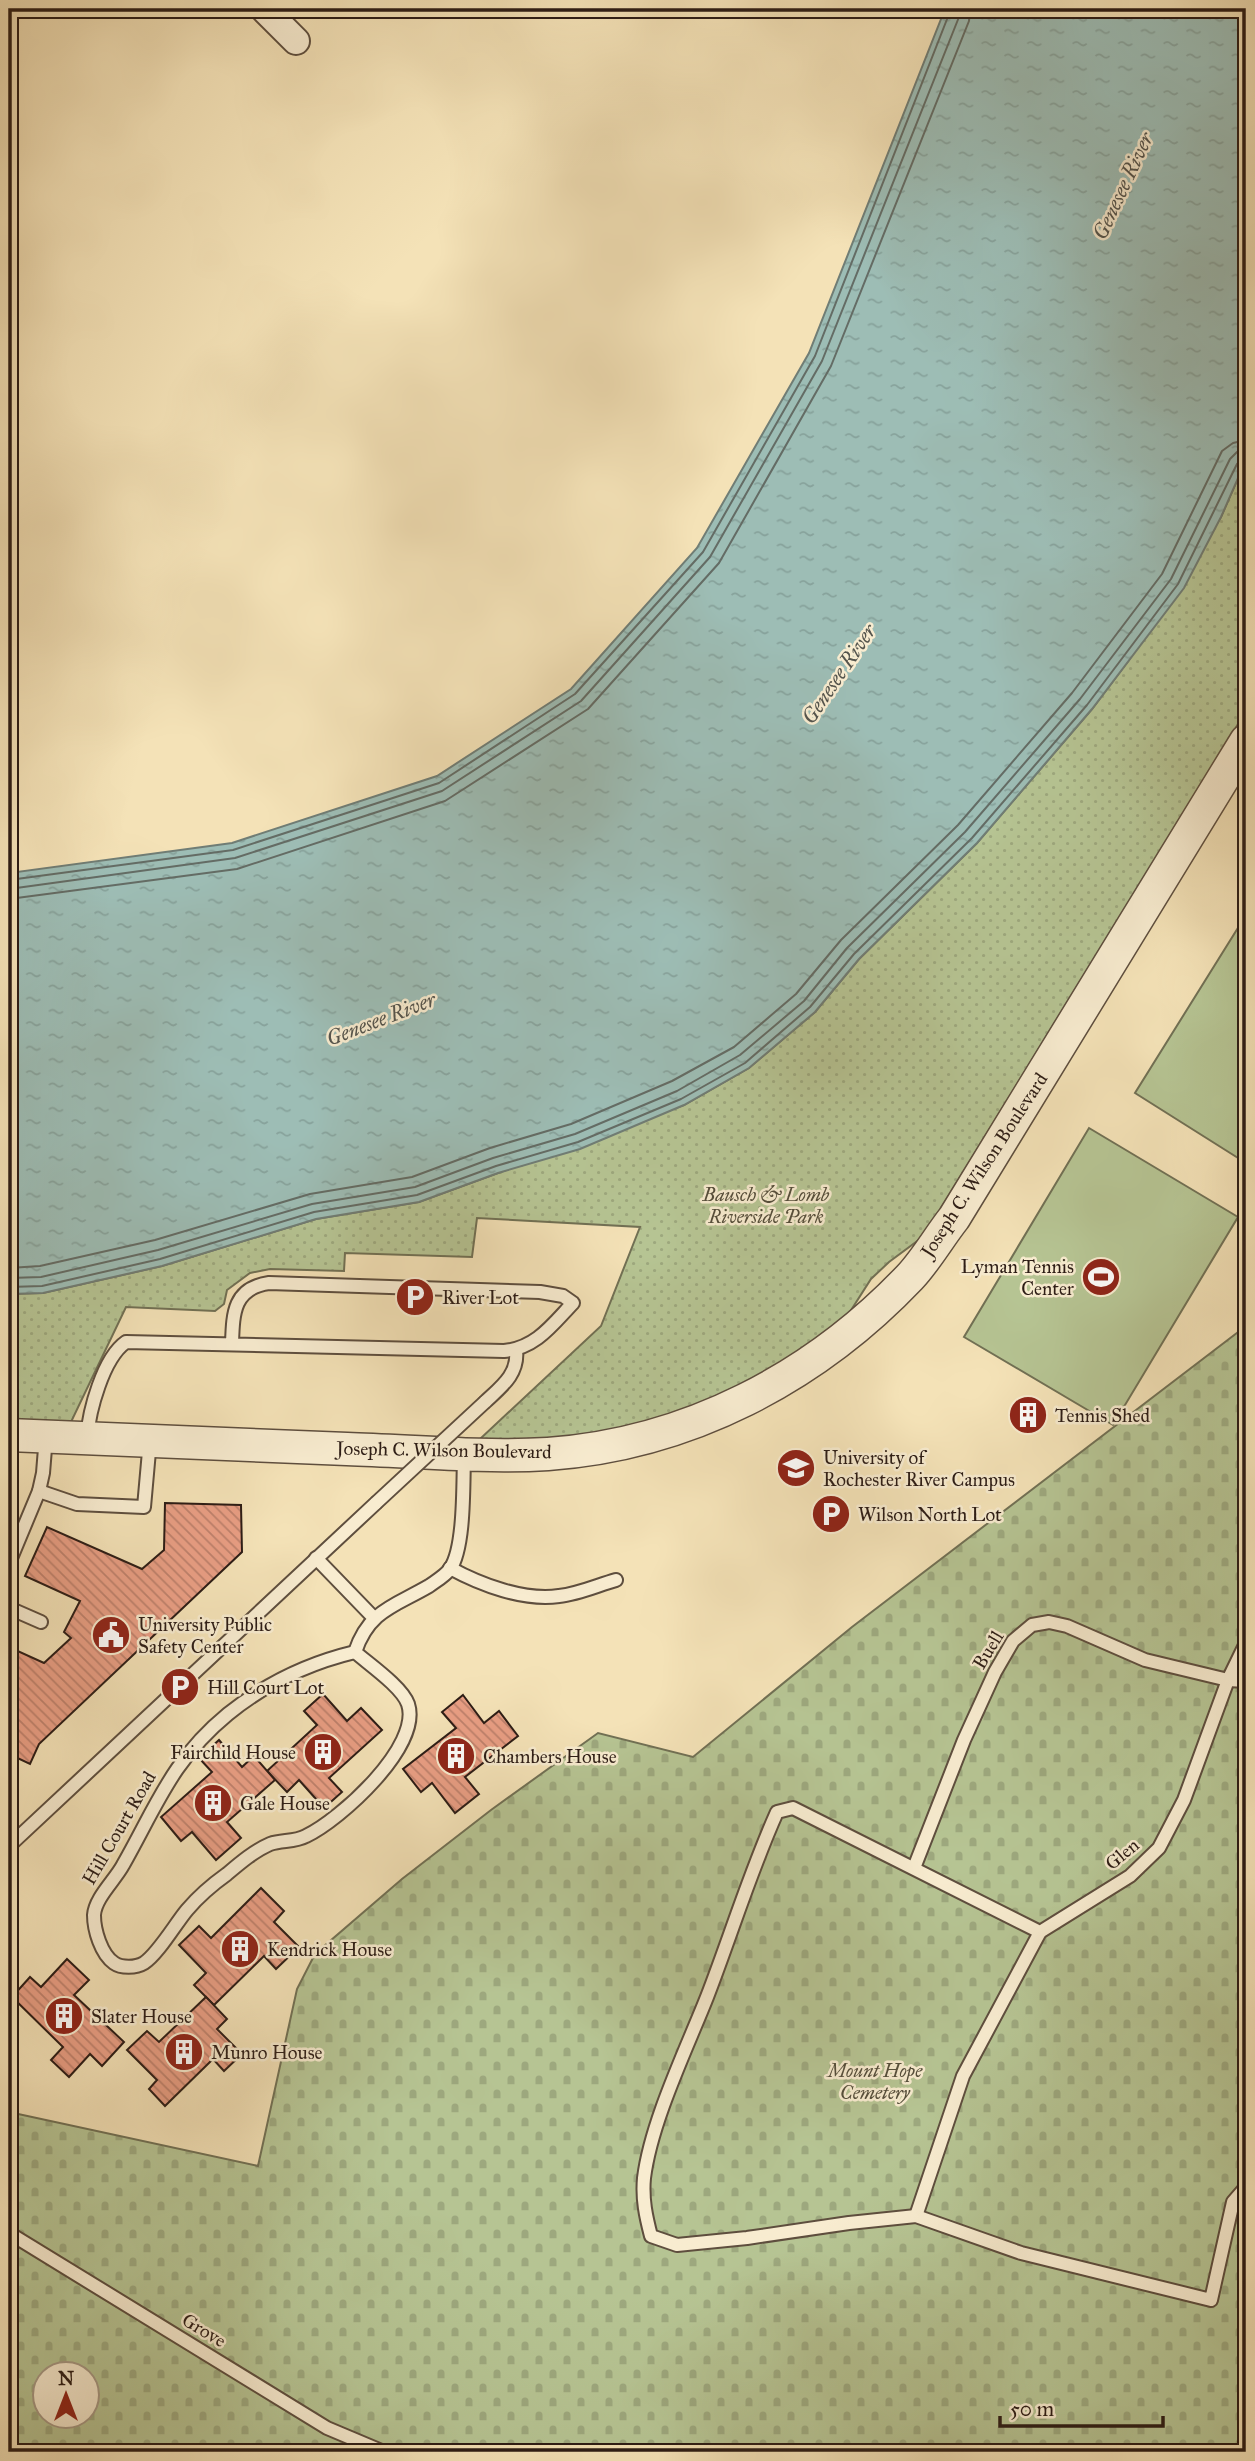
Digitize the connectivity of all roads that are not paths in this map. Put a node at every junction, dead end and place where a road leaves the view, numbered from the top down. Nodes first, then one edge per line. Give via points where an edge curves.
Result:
1 (264, 9) edge
2 (296, 40) dead end
3 (1246, 741) edge
4 (232, 1344) junction
5 (516, 1350) junction
6 (9, 1434) edge
7 (46, 1436) junction
8 (87, 1438) junction
9 (150, 1440) junction
10 (465, 1454) junction
11 (38, 1491) junction
12 (316, 1558) junction
13 (9, 1563) edge
14 (450, 1568) junction
15 (617, 1580) dead end
16 (9, 1608) edge
17 (374, 1618) junction
18 (41, 1622) dead end
19 (1246, 1643) edge
20 (355, 1652) junction
21 (1228, 1680) junction
22 (1246, 1681) edge
23 (9, 1846) edge
24 (914, 1868) junction
25 (1040, 1932) junction
26 (1246, 2187) edge
27 (916, 2216) junction
28 (9, 2233) edge
29 (384, 2452) edge

1 - 2 street
3 - 10 street, Joseph C. Wilson Boulevard via 954,1218 912,1275 862,1323 805,1367 694,1423 620,1445 546,1454
4 - 5 lane
4 - 5 lane via 239,1300 254,1286 269,1283 540,1292 573,1303 537,1340
4 - 8 lane via 125,1342 98,1387
5 - 12 lane, bridge via 513,1373
6 - 7 street, Joseph C. Wilson Boulevard
7 - 8 street, Joseph C. Wilson Boulevard
7 - 11 lane
8 - 9 street, Joseph C. Wilson Boulevard
9 - 10 street, Joseph C. Wilson Boulevard
9 - 11 lane via 144,1507 77,1504
10 - 14 lane via 460,1533
11 - 13 lane
12 - 17 lane
12 - 23 lane
14 - 15 lane via 486,1585 541,1597
14 - 17 lane
16 - 18 lane
17 - 20 lane
19 - 21 lane, Glen
20 - 20 lane, Hill Court Road via 304,1668 246,1700 180,1763 94,1914 105,1955 115,1964 144,1964 188,1908 221,1878 272,1843 307,1836 350,1805 382,1772 406,1733 408,1706 399,1691
21 - 22 lane, Buell
21 - 24 lane, Buell via 1145,1660 1067,1626 1032,1625 1013,1642 995,1672
21 - 25 lane, Glen via 1184,1800 1158,1848 1130,1876
24 - 25 lane
24 - 27 lane via 793,1808 777,1812 667,2099 647,2166 643,2203 651,2236 677,2245
25 - 27 lane via 963,2076
26 - 27 lane via 1233,2202 1210,2300 1021,2253
28 - 29 lane, Grove via 327,2428

